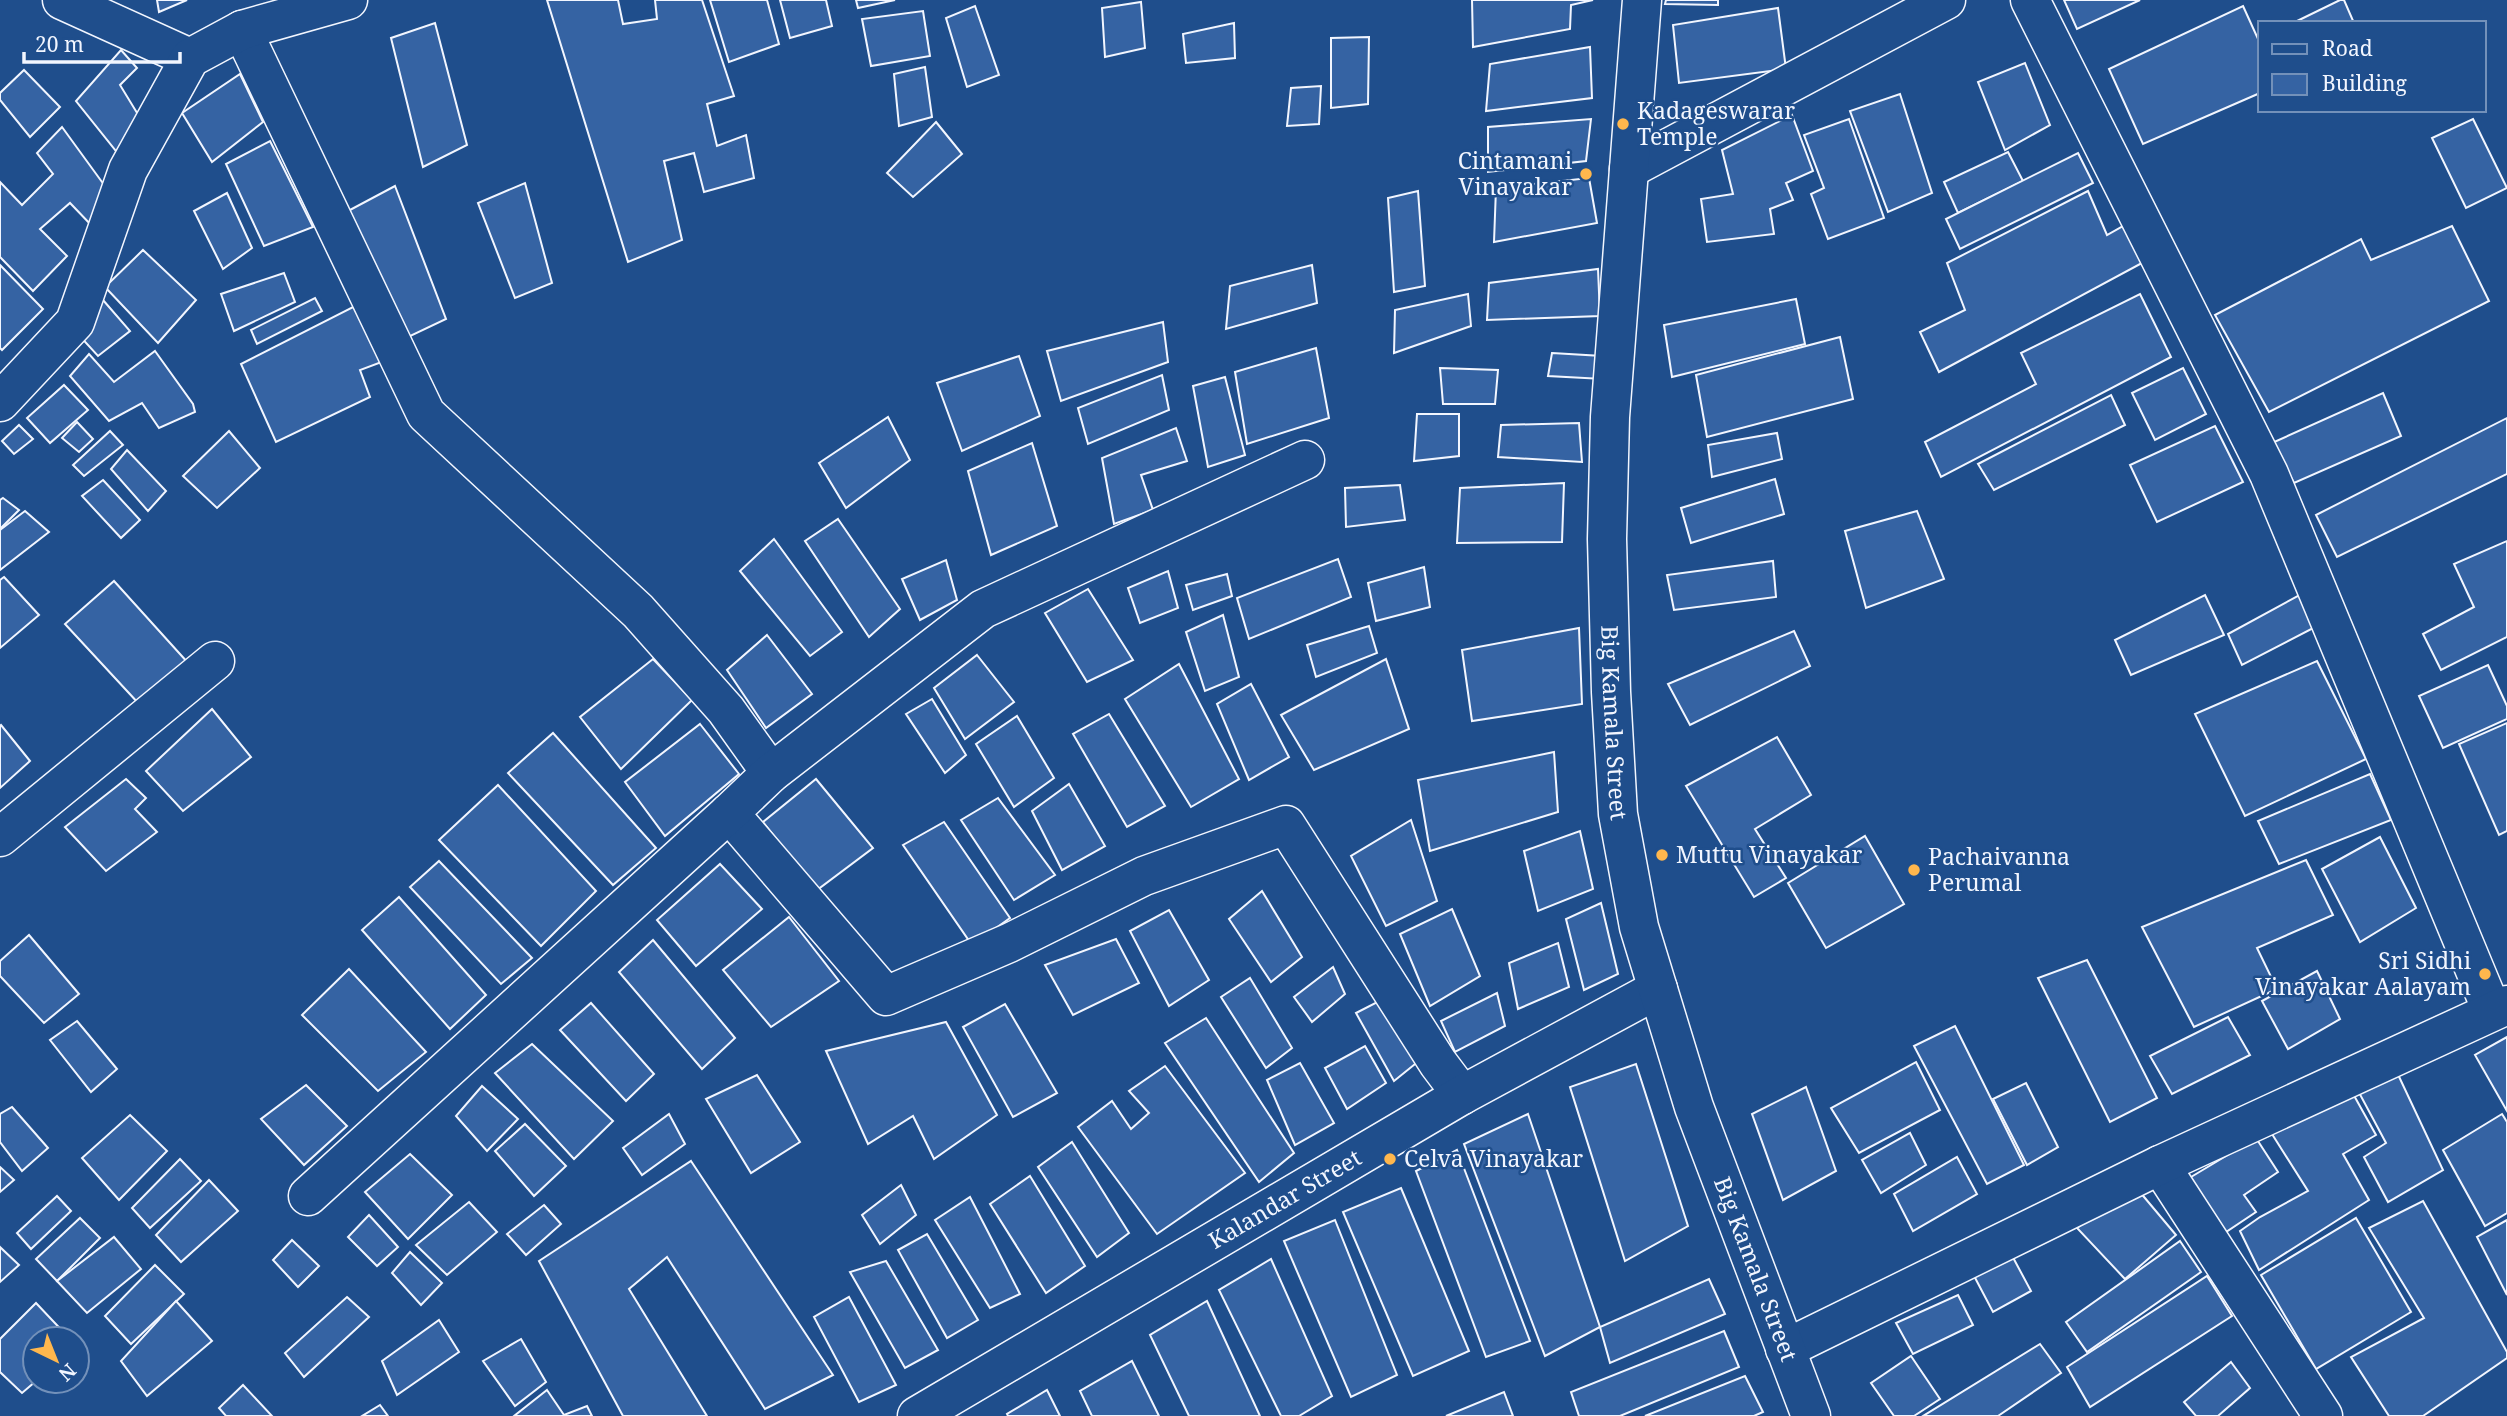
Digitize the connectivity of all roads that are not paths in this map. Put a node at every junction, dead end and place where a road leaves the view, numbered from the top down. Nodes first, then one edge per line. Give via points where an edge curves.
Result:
1 (62, 0) edge
2 (348, 0) edge
3 (1642, 0) edge
4 (1946, 0) edge
5 (2030, 0) edge
6 (242, 30) junction
7 (190, 58) junction
8 (1629, 169) junction
9 (0, 402) edge
10 (1305, 460) dead end
11 (215, 661) dead end
12 (771, 773) junction
13 (729, 813) junction
14 (0, 837) edge
15 (1658, 989) junction
16 (2499, 1008) edge
17 (1462, 1095) junction
18 (2160, 1165) junction
19 (307, 1196) dead end
20 (1785, 1349) junction
21 (916, 1416) edge
22 (1811, 1416) edge
23 (2323, 1416) edge

1 - 7 street
2 - 6 street
3 - 8 street, Big Kamala Street
4 - 8 street
5 - 16 street via 2269,474
6 - 7 street
6 - 12 street via 426,414 638,611 726,710
7 - 9 street via 128,170 75,322
8 - 15 street, Big Kamala Street via 1610,417 1611,692 1618,814 1639,927
10 - 12 street via 984,609
11 - 14 street
12 - 13 street
13 - 17 street via 886,996 1009,943 1144,876 1286,825
13 - 19 street
15 - 17 street, Kalandar Street
15 - 20 street, Big Kamala Street via 1694,1107
16 - 18 street
17 - 21 street, Kalandar Street
18 - 20 street
18 - 23 street
20 - 22 street, Big Kamala Street

